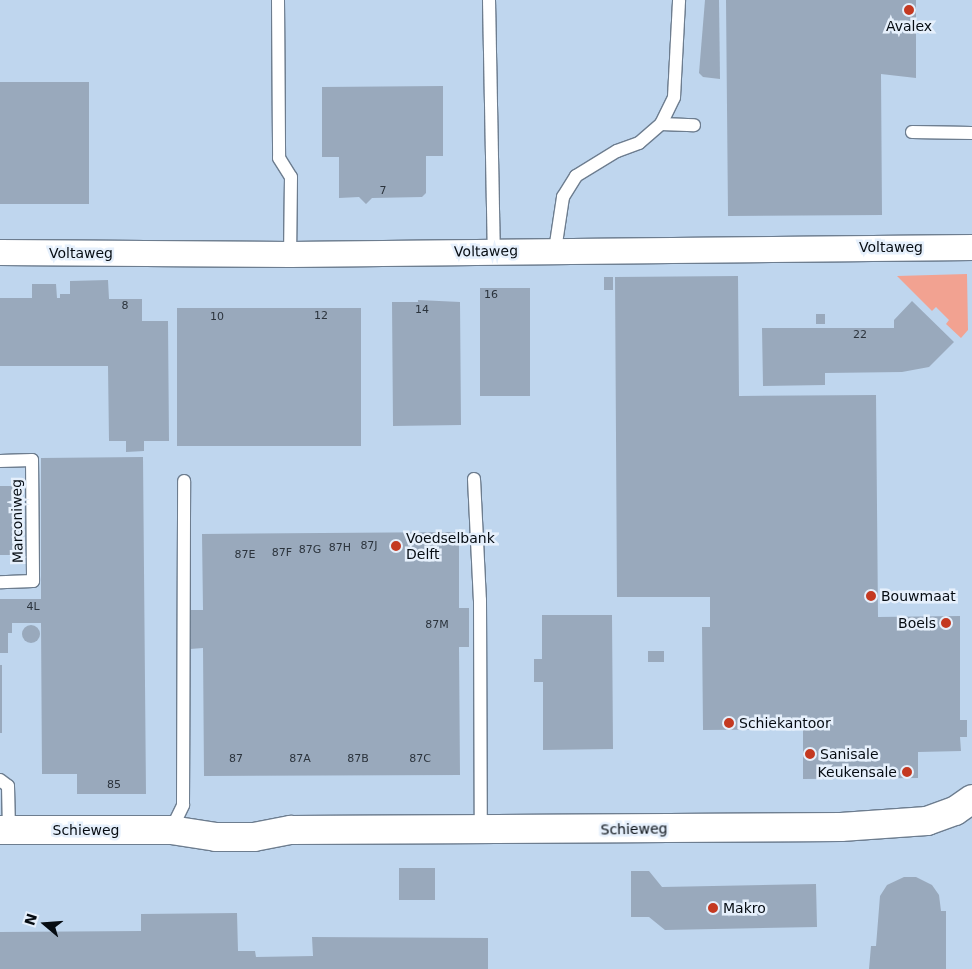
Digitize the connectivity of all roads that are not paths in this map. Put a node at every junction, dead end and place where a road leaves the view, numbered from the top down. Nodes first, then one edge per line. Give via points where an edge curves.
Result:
1 (278, 0) edge
2 (489, 0) edge
3 (679, 0) edge
4 (661, 124) junction
5 (694, 125) dead end
6 (912, 132) dead end
7 (972, 133) edge
8 (972, 246) edge
9 (555, 250) junction
10 (494, 251) junction
11 (0, 252) edge
12 (290, 254) junction
13 (0, 461) edge
14 (474, 478) dead end
15 (184, 481) dead end
16 (0, 582) edge
17 (0, 780) edge
18 (972, 799) edge
19 (4, 830) edge
20 (172, 830) junction
21 (481, 830) junction

1 - 12 lane via 278,158 291,177
2 - 10 lane
3 - 4 lane via 674,97
4 - 5 lane
4 - 9 lane via 639,143 617,151 576,176 563,196
6 - 7 lane
8 - 9 street, Voltaweg
9 - 10 street, Voltaweg
10 - 12 street, Voltaweg
11 - 12 street, Voltaweg
13 - 16 lane, Marconiweg via 32,460 33,581
14 - 21 lane via 480,600
15 - 20 lane via 183,805
17 - 19 lane via 8,786
18 - 21 street, Schieweg via 955,811 927,821 895,825
19 - 20 street, Schieweg
20 - 21 street, Schieweg via 216,837 254,837 291,830

